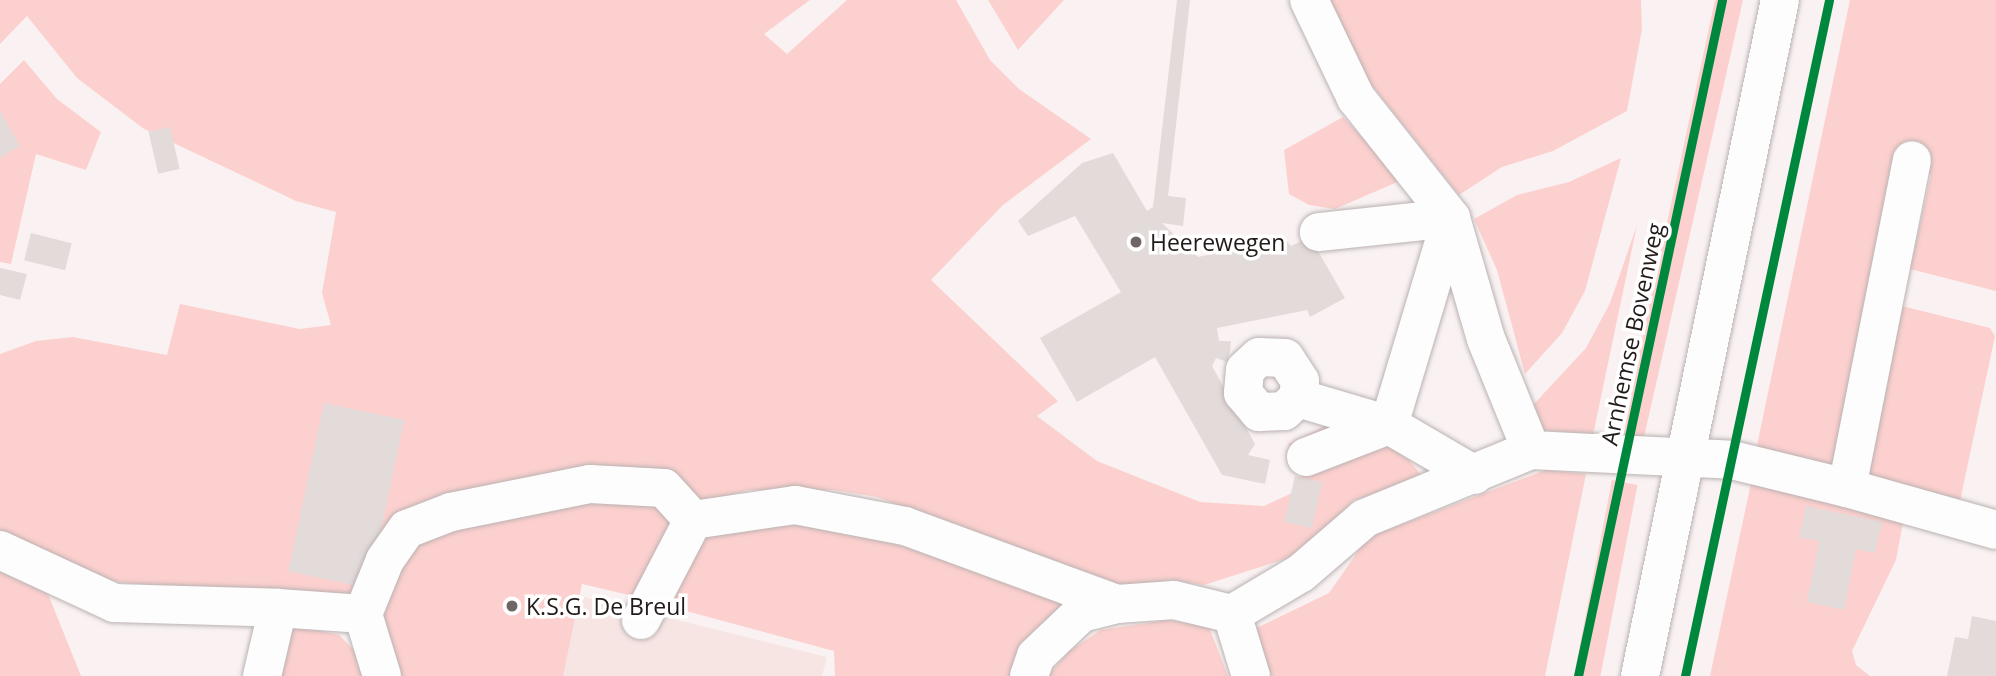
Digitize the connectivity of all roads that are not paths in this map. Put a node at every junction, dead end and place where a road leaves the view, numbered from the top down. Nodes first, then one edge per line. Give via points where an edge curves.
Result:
1 (1309, 0) edge
2 (1780, 0) edge
3 (1912, 160) dead end
4 (1451, 218) junction
5 (1319, 232) dead end
6 (1298, 398) dead end
7 (1389, 425) junction
8 (1531, 450) junction
9 (1686, 454) junction
10 (1306, 457) dead end
11 (1475, 475) junction
12 (1847, 488) junction
13 (693, 520) junction
14 (1996, 531) edge
15 (0, 550) edge
16 (1117, 604) junction
17 (278, 608) junction
18 (363, 614) junction
19 (1232, 614) junction
20 (641, 620) dead end
21 (262, 676) edge
22 (382, 676) edge
23 (1030, 676) edge
24 (1251, 676) edge
25 (1640, 676) edge

1 - 4 main road via 1356,98
2 - 9 main road
3 - 12 main road
4 - 5 main road
4 - 7 main road
4 - 8 main road via 1486,339
6 - 7 main road
7 - 10 main road
7 - 11 main road
8 - 9 main road
8 - 11 main road
9 - 12 main road
9 - 25 main road
11 - 19 main road via 1366,518 1301,573
12 - 14 main road
13 - 16 main road via 795,505 905,526
13 - 18 main road via 664,488 590,484 451,512 407,529 385,560
13 - 20 main road
15 - 17 main road via 114,603
16 - 19 main road via 1174,600
16 - 23 main road via 1081,613 1036,656
17 - 18 main road
17 - 21 main road
18 - 22 main road
19 - 24 main road

